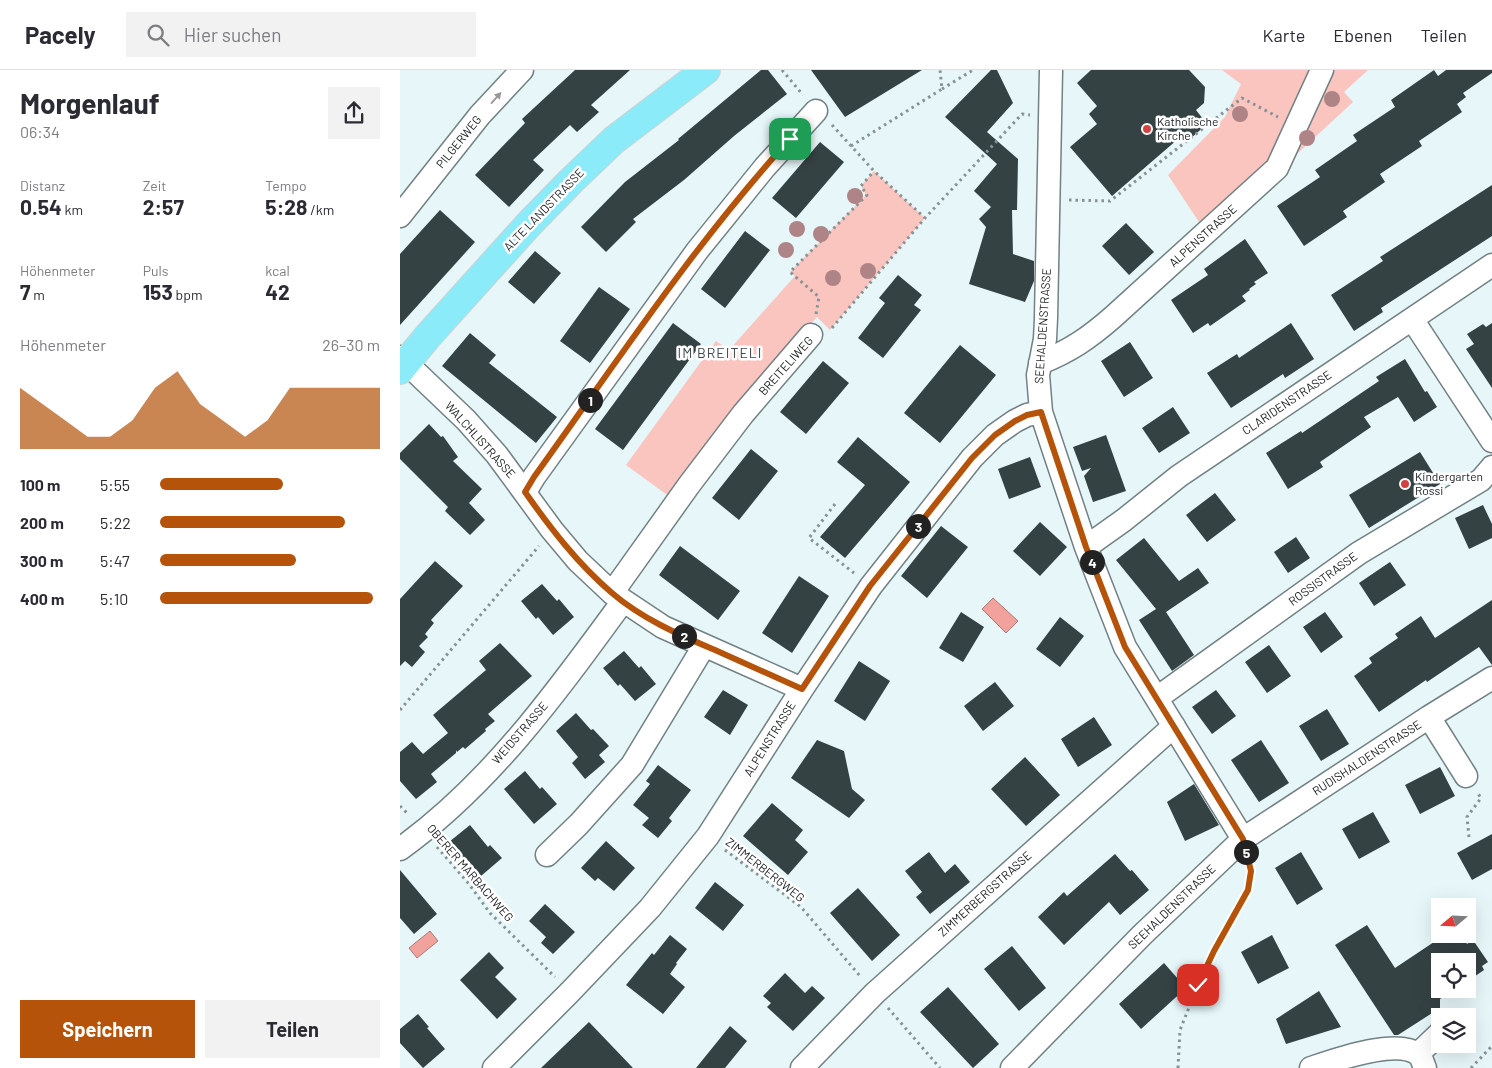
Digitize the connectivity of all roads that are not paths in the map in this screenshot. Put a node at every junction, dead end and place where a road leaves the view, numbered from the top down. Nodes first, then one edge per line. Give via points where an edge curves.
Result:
1 (522, 70) edge
2 (706, 70) edge
3 (1051, 70) edge
4 (1322, 70) edge
5 (816, 110) road end
6 (400, 216) edge
7 (1492, 265) edge
8 (1412, 319) junction
9 (812, 335) road end
10 (402, 363) edge
11 (1040, 363) junction
12 (1041, 412) junction
13 (1492, 441) edge
14 (1492, 467) edge
15 (525, 492) junction
16 (1086, 547) junction
17 (617, 597) junction
18 (704, 646) junction
19 (1492, 678) edge
20 (802, 689) junction
21 (1157, 698) junction
22 (1429, 717) junction
23 (1174, 726) junction
24 (1466, 776) dead end
25 (1243, 839) junction
26 (400, 848) edge
27 (547, 855) dead end
28 (1431, 1046) edge
29 (1421, 1061) edge
30 (494, 1068) edge
31 (802, 1068) edge
32 (1012, 1068) edge
33 (1311, 1068) edge

6 -> 1 street, PILGERWEG via 480,115
2 - 10 main road, ALTE LANDSTRASSE via 614,140 571,181
3 - 11 street, SEEHALDENSTRASSE via 1045,339
4 - 11 street, ALPENSTRASSE via 1277,168 1092,335
5 - 15 street via 697,251
7 - 8 street, CLARIDENSTRASSE
8 - 13 street
8 - 16 street, CLARIDENSTRASSE via 1180,476
9 - 17 street, BREITELIWEG via 743,414 689,485
10 - 15 street, WALCHLISTRASSE via 466,420
11 - 12 street, SEEHALDENSTRASSE
12 - 16 street, SEEHALDENSTRASSE
12 - 20 street, ALPENSTRASSE via 1015,421 972,458 870,586
14 - 21 street, ROSSISTRASSE via 1481,480 1359,553
15 - 17 street, WALCHLISTRASSE via 578,561
16 - 21 street, SEEHALDENSTRASSE via 1125,647
17 - 18 street, WALCHLISTRASSE via 663,627
17 - 26 street, WEIDSTRASSE via 579,661 518,738 488,772 423,832
18 - 20 street, WALCHLISTRASSE
18 - 27 street via 632,765
19 - 22 street, RUDISHALDENSTRASSE
20 - 30 street, ALPENSTRASSE via 708,836 650,908
21 - 23 street, SEEHALDENSTRASSE
22 - 24 street
22 - 25 street, RUDISHALDENSTRASSE
23 - 25 street, SEEHALDENSTRASSE
23 - 31 street, ZIMMERBERGSTRASSE via 875,993
25 - 32 street, SEEHALDENSTRASSE via 1142,935
28 - 29 street
29 - 33 street via 1403,1049 1387,1049 1361,1052

